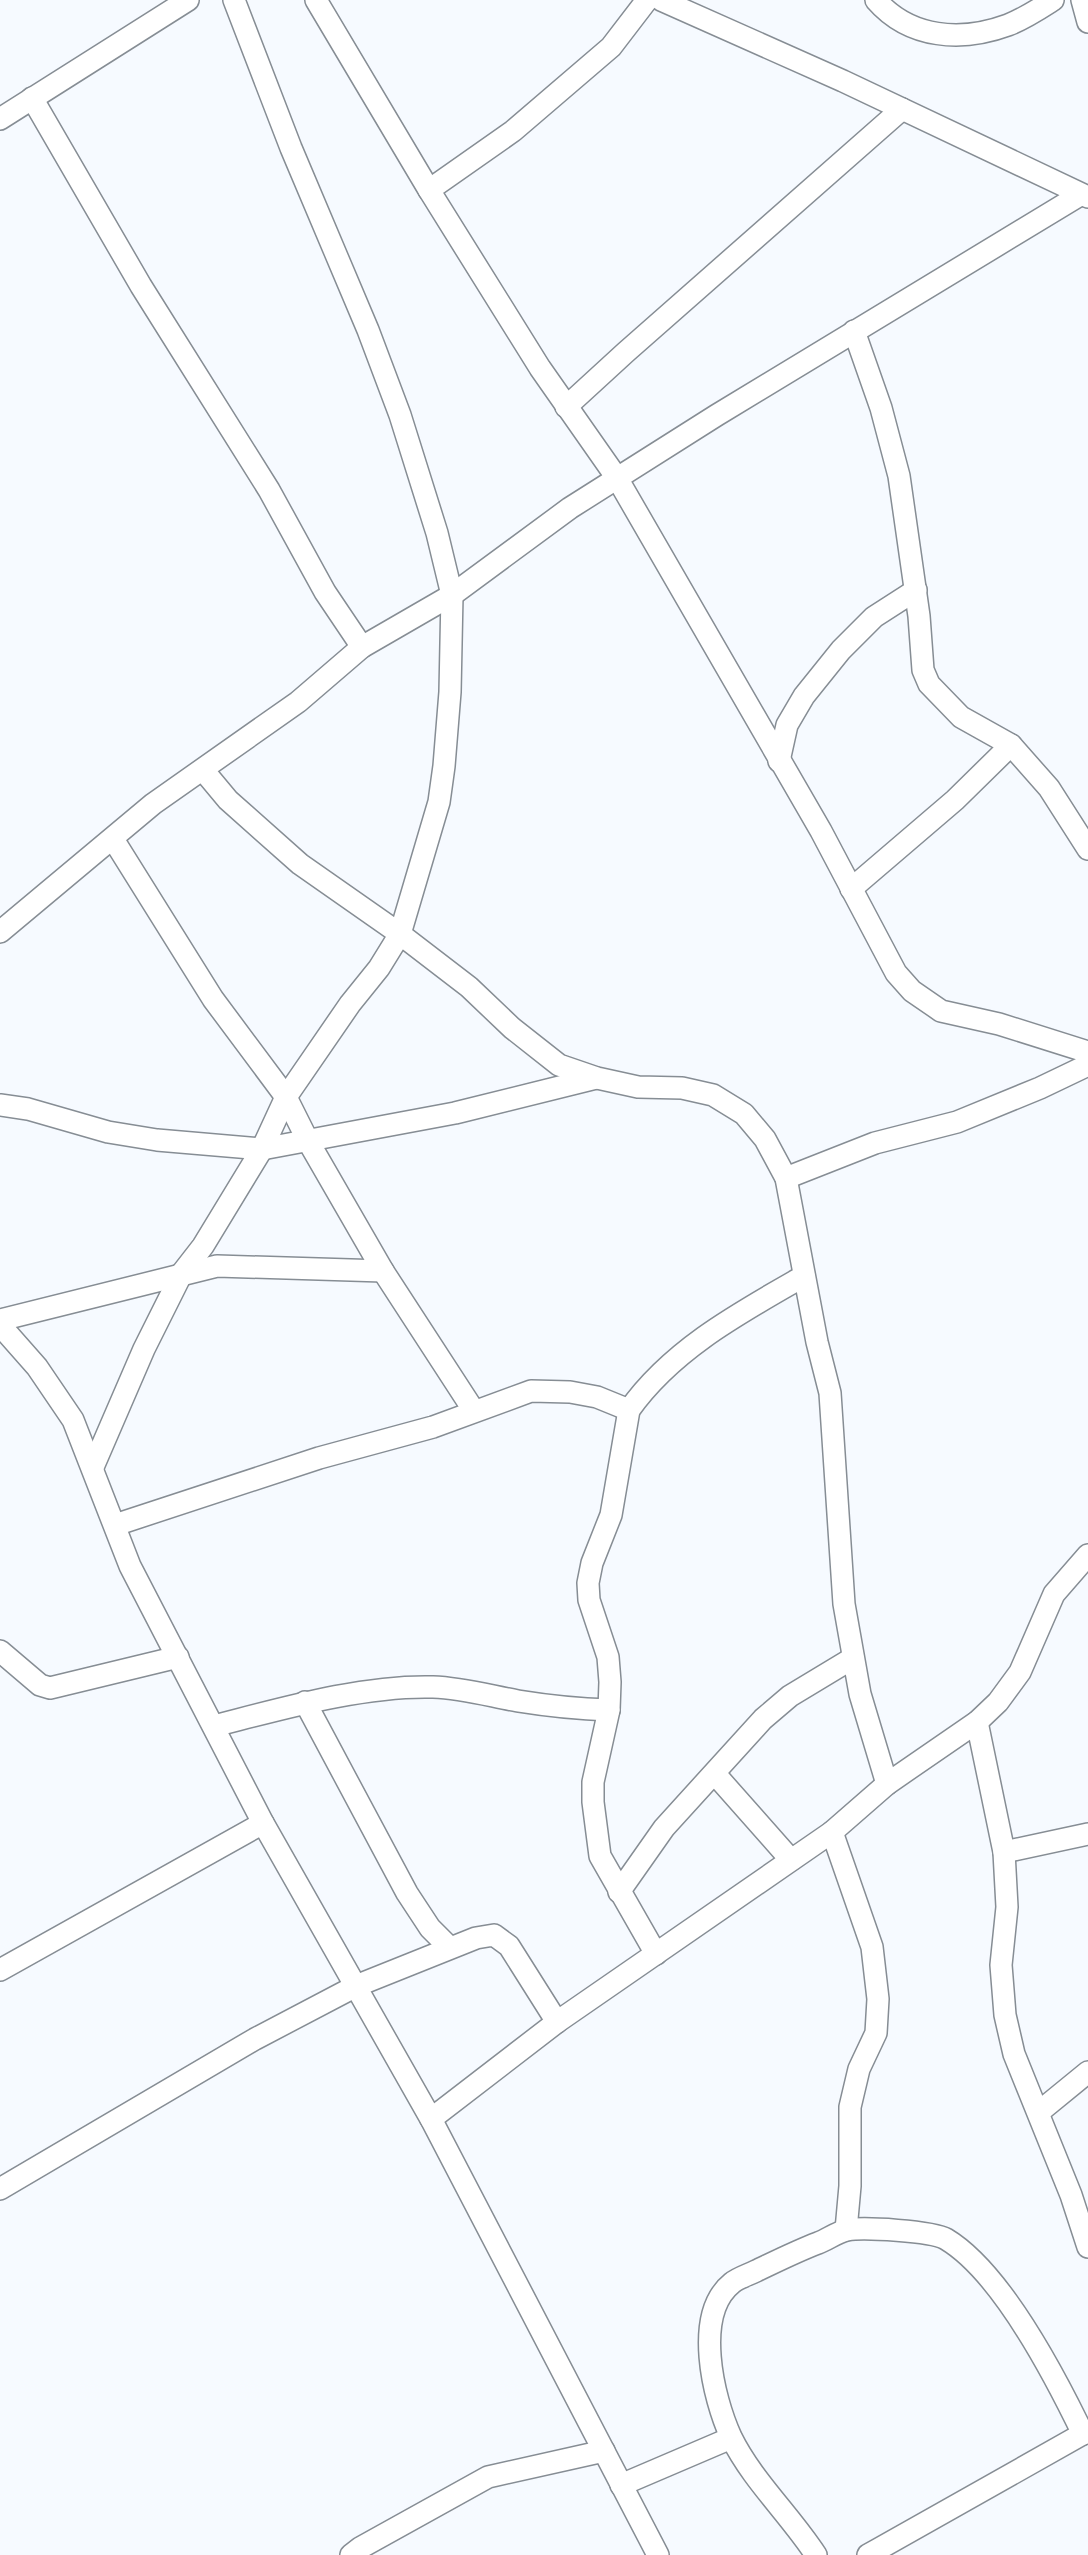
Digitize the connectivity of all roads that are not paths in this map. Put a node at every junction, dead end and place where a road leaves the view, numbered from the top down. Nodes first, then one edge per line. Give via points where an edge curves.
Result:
1 (188, 0) edge
2 (234, 0) edge
3 (316, 0) edge
4 (647, 0) edge
5 (661, 0) edge
6 (876, 0) edge
7 (1053, 0) edge
8 (1082, 0) edge
9 (1088, 22) edge
10 (32, 98) junction
11 (902, 110) junction
12 (0, 119) edge
13 (429, 190) junction
14 (1084, 196) edge
15 (854, 332) junction
16 (566, 407) junction
17 (617, 478) junction
18 (916, 590) junction
19 (452, 596) junction
20 (362, 647) junction
21 (1011, 745) junction
22 (779, 761) junction
23 (202, 770) junction
24 (113, 839) junction
25 (1088, 848) edge
26 (851, 889) junction
27 (0, 932) edge
28 (400, 934) junction
29 (1088, 1052) edge
30 (1088, 1065) edge
31 (597, 1078) junction
32 (286, 1097) junction
33 (0, 1105) edge
34 (308, 1141) junction
35 (262, 1149) junction
36 (786, 1178) junction
37 (383, 1271) junction
38 (182, 1273) junction
39 (804, 1276) junction
40 (0, 1320) edge
41 (0, 1325) edge
42 (630, 1410) junction
43 (474, 1411) junction
44 (93, 1467) junction
45 (115, 1525) junction
46 (1088, 1555) edge
47 (0, 1651) edge
48 (178, 1657) junction
49 (852, 1658) junction
50 (305, 1702) junction
51 (609, 1710) junction
52 (977, 1722) junction
53 (214, 1726) junction
54 (715, 1774) junction
55 (887, 1784) junction
56 (263, 1823) junction
57 (832, 1832) junction
58 (1088, 1834) edge
59 (1004, 1852) junction
60 (791, 1860) junction
61 (619, 1892) junction
62 (449, 1947) junction
63 (656, 1954) junction
64 (0, 1970) edge
65 (356, 1986) junction
66 (557, 2022) junction
67 (1088, 2072) edge
68 (1039, 2112) junction
69 (431, 2119) junction
70 (0, 2188) edge
71 (846, 2230) junction
72 (1088, 2247) edge
73 (1085, 2433) edge
74 (731, 2438) junction
75 (604, 2451) junction
76 (621, 2484) junction
77 (351, 2555) edge
78 (658, 2555) edge
79 (816, 2555) edge
80 (868, 2555) edge

1 - 10 street
2 - 19 street via 400,415
3 - 13 street
4 - 13 street via 611,47 513,131
5 - 11 street
6 - 7 street via 915,28 958,35 1010,24
8 - 9 street
10 - 12 street
10 - 20 street via 141,286 269,489 325,592
11 - 14 street
11 - 16 street
13 - 16 street
14 - 15 street
15 - 17 street
15 - 18 street via 881,408 899,476
16 - 17 street
17 - 19 street
17 - 22 street
18 - 21 street via 922,670 930,684 961,717
18 - 22 street via 874,617 804,696 787,725
19 - 20 street
19 - 28 street via 450,692 439,802
20 - 23 street via 298,702
21 - 25 street via 1049,788
21 - 26 street via 955,800
22 - 26 street
23 - 24 street via 153,804
23 - 28 street via 228,800 300,864
24 - 27 street
24 - 32 street via 213,999
26 - 29 street via 896,973 912,992 941,1011 999,1024
28 - 31 street via 559,1065
28 - 32 street
30 - 36 street via 957,1122 875,1143
31 - 34 street via 455,1113
31 - 36 street via 713,1095 744,1114 765,1139
32 - 34 street
32 - 35 street
33 - 35 street via 108,1132
34 - 35 street
34 - 37 street
35 - 38 street via 203,1246
36 - 39 street
37 - 38 street via 217,1266
37 - 43 street
38 - 40 street
38 - 44 street
39 - 42 street via 724,1322 663,1370
39 - 49 street via 830,1393 844,1604
41 - 44 street via 37,1367 73,1420
42 - 43 street via 597,1397 531,1391
42 - 51 street via 611,1515 588,1583 589,1600 608,1657
43 - 45 street
44 - 45 street
45 - 48 street via 130,1566
46 - 52 street via 1054,1594 1020,1672
47 - 48 street via 40,1685 50,1688
48 - 53 street
49 - 54 street via 790,1696 763,1719
49 - 55 street
50 - 51 street via 431,1687 471,1690 563,1708
50 - 53 street
50 - 62 street via 407,1893 430,1928
51 - 61 street via 593,1782 593,1802 600,1856
52 - 55 street
52 - 59 street
53 - 56 street
54 - 60 street
54 - 61 street via 664,1828
55 - 57 street
56 - 64 street
56 - 65 street
57 - 60 street
57 - 71 street via 872,1947 878,1999 876,2033 860,2069 850,2107
58 - 59 street
59 - 68 street via 1007,1907 1001,1965 1005,2015 1014,2054
60 - 63 street
61 - 63 street
62 - 65 street
62 - 66 street via 494,1935 508,1946
63 - 66 street
65 - 69 street
65 - 70 street via 255,2039
66 - 69 street
67 - 68 street
68 - 72 street
69 - 75 street
71 - 73 street via 917,2232 944,2238 976,2263 1053,2374
71 - 74 street via 732,2283 716,2301 709,2328 711,2352 717,2398
73 - 80 street
74 - 76 street
74 - 79 street
75 - 76 street
75 - 77 street via 488,2477
76 - 78 street

